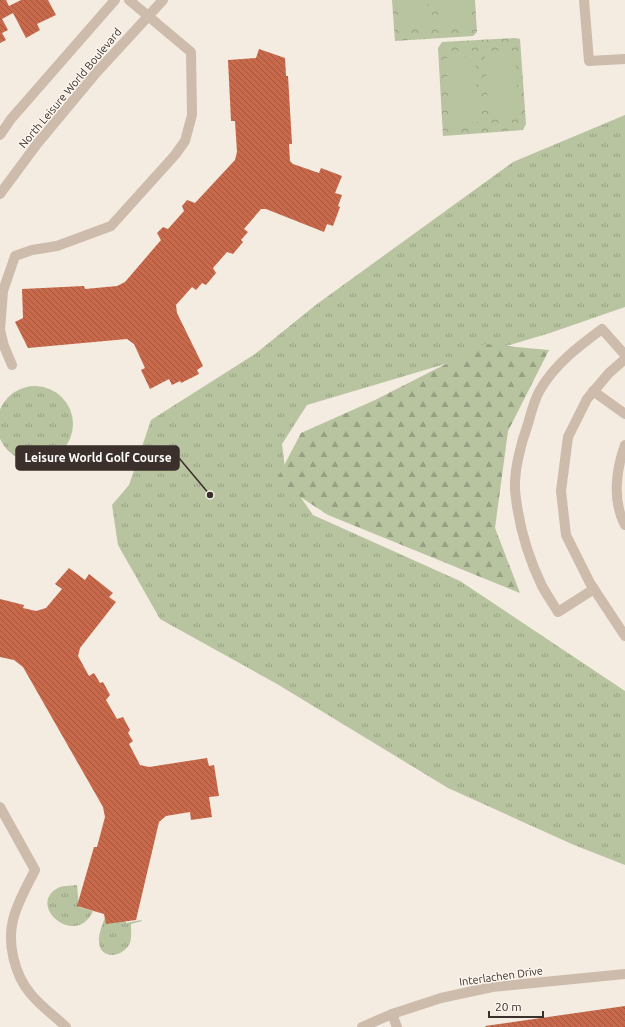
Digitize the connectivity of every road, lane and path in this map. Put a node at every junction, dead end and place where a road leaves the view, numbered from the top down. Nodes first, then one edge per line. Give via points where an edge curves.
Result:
1 (116, 0) edge
2 (129, 0) edge
3 (162, 0) edge
4 (584, 0) edge
5 (148, 16) junction
6 (625, 58) edge
7 (0, 135) edge
8 (0, 194) edge
9 (625, 355) edge
10 (625, 359) edge
11 (12, 365) dead end
12 (593, 391) junction
13 (625, 414) edge
14 (625, 445) edge
15 (625, 525) edge
16 (594, 589) junction
17 (625, 636) edge
18 (0, 807) edge
19 (625, 974) edge
20 (392, 1014) junction
21 (66, 1027) edge
22 (362, 1027) edge
23 (397, 1027) edge

1 - 7 street, North Leisure World Boulevard via 11,119
2 - 5 street
3 - 5 street, North Leisure World Boulevard
4 - 6 street via 589,61
5 - 8 street, North Leisure World Boulevard via 96,73
5 - 11 street via 191,52 192,115 185,141 111,226 57,246 15,256 3,291 0,330
9 - 16 street via 602,329 568,356 540,391 523,439 517,466 515,489 529,553 543,587 558,612
10 - 12 street
12 - 13 street
12 - 16 street via 568,438 561,491 566,535
14 - 15 street via 617,482 618,503
16 - 17 street
18 - 21 street via 35,870 12,921 14,959 30,993
19 - 20 street, Interlachen Drive via 492,987 441,998
20 - 22 street, Interlachen Drive
20 - 23 street

